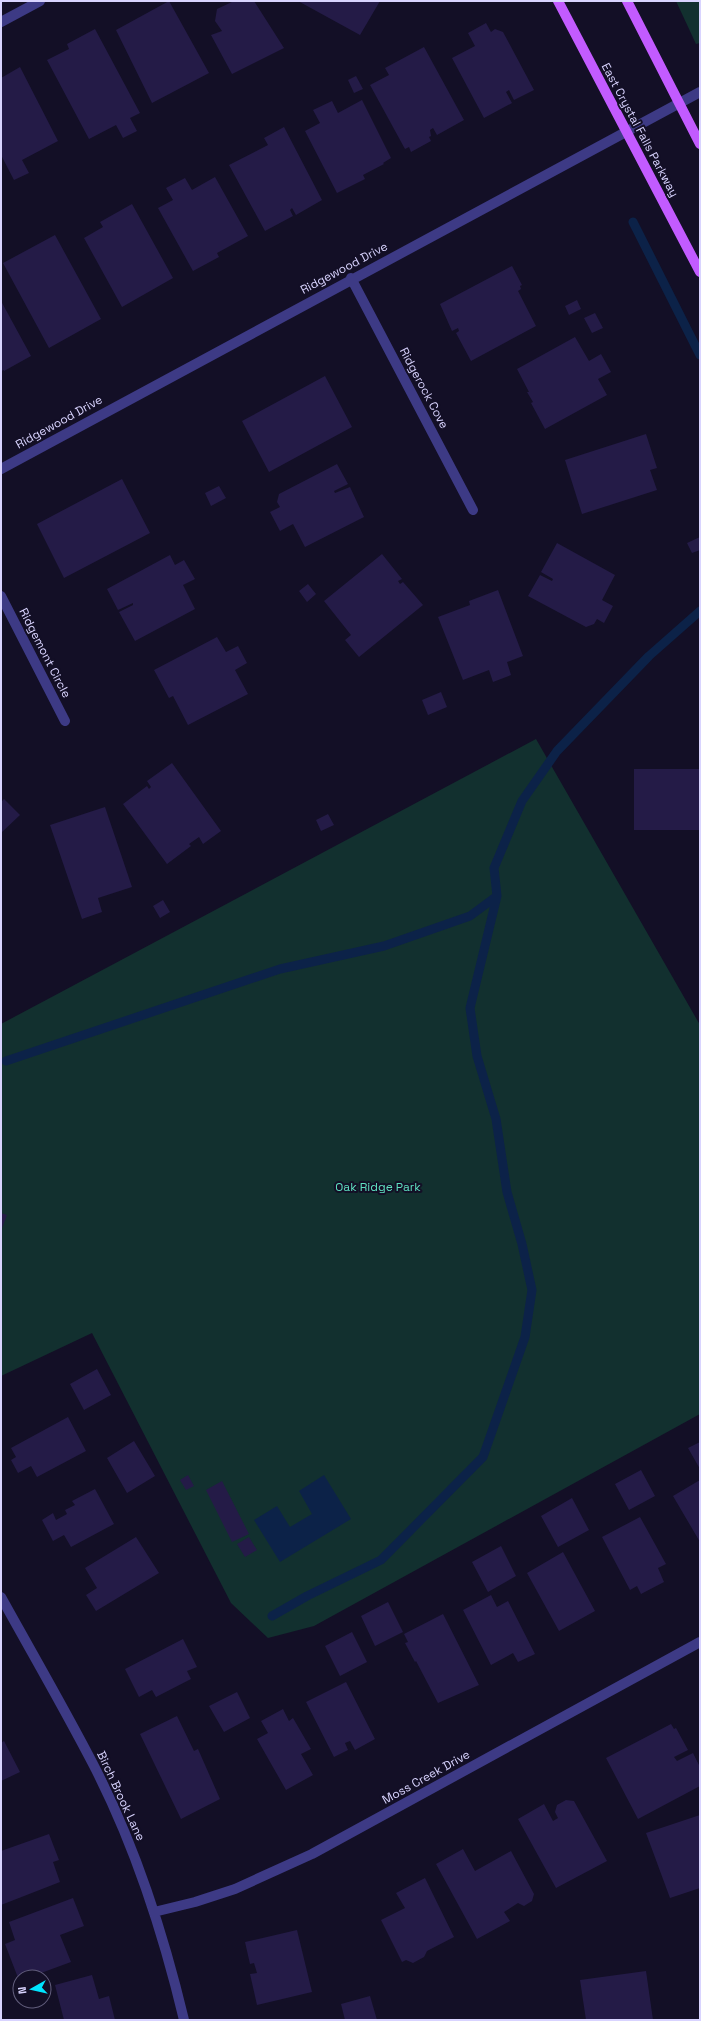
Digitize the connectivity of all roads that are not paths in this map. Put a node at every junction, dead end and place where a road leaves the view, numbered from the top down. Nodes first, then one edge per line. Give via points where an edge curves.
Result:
1 (40, 1) edge
2 (558, 1) edge
3 (627, 1) edge
4 (1, 22) edge
5 (700, 92) edge
6 (679, 103) junction
7 (627, 132) junction
8 (700, 144) edge
9 (700, 272) edge
10 (351, 278) junction
11 (1, 469) edge
12 (473, 510) dead end
13 (1, 596) edge
14 (65, 721) dead end
15 (1, 1597) edge
16 (700, 1642) edge
17 (154, 1912) junction
18 (184, 2020) edge

1 - 4 street
2 - 7 main road, East Crystal Falls Parkway
3 - 6 main road
5 - 6 street, Ridgewood Drive
6 - 7 street, Ridgewood Drive
6 - 8 main road
7 - 9 main road, East Crystal Falls Parkway
7 - 10 street, Ridgewood Drive
10 - 11 street, Ridgewood Drive
10 - 12 street, Ridgerock Cove
13 - 14 street, Ridgemont Circle
15 - 17 street, Birch Brook Lane via 94,1765 130,1847
16 - 17 street, Moss Creek Drive via 312,1854 235,1889
17 - 18 street, Birch Brook Lane via 170,1960

